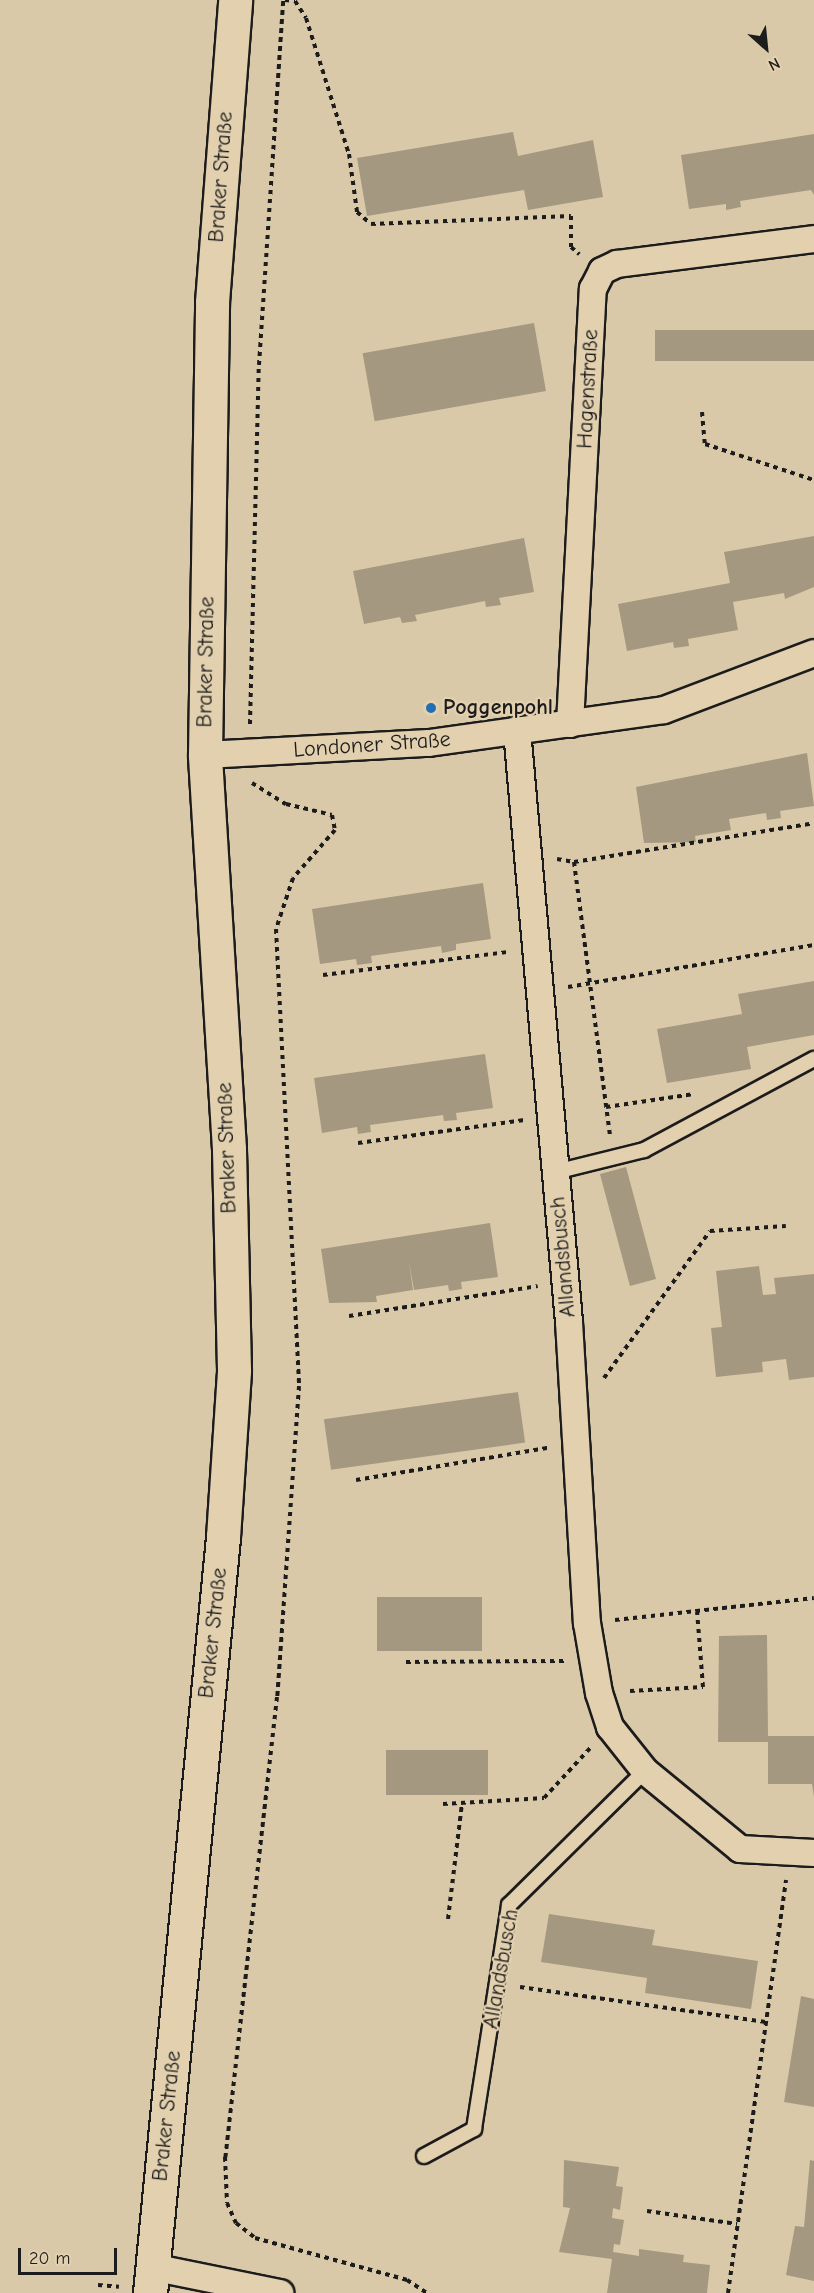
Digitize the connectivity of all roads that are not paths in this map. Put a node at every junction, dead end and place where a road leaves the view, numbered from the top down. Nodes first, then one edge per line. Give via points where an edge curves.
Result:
1 (235, 0) edge
2 (814, 239) edge
3 (814, 653) edge
4 (570, 724) junction
5 (517, 730) junction
6 (205, 755) junction
7 (814, 1059) edge
8 (555, 1172) junction
9 (645, 1771) junction
10 (802, 1853) edge
11 (424, 2156) dead end
12 (151, 2280) edge
13 (280, 2293) edge

1 - 6 street, Braker Straße via 212,302
2 - 4 street, Hagenstraße via 617,264 602,272 593,289
3 - 4 street, Londoner Straße via 752,681 664,710
4 - 5 street, Londoner Straße
5 - 6 street, Londoner Straße via 429,743
5 - 8 street, Allandsbusch
6 - 12 street, Braker Straße via 229,1149 234,1370 223,1537
7 - 8 lane via 644,1150
8 - 9 street, Allandsbusch via 592,1660 610,1727
9 - 10 street, Allandsbusch via 740,1849
9 - 11 lane, Allandsbusch via 509,1905 474,2129
12 - 13 street

